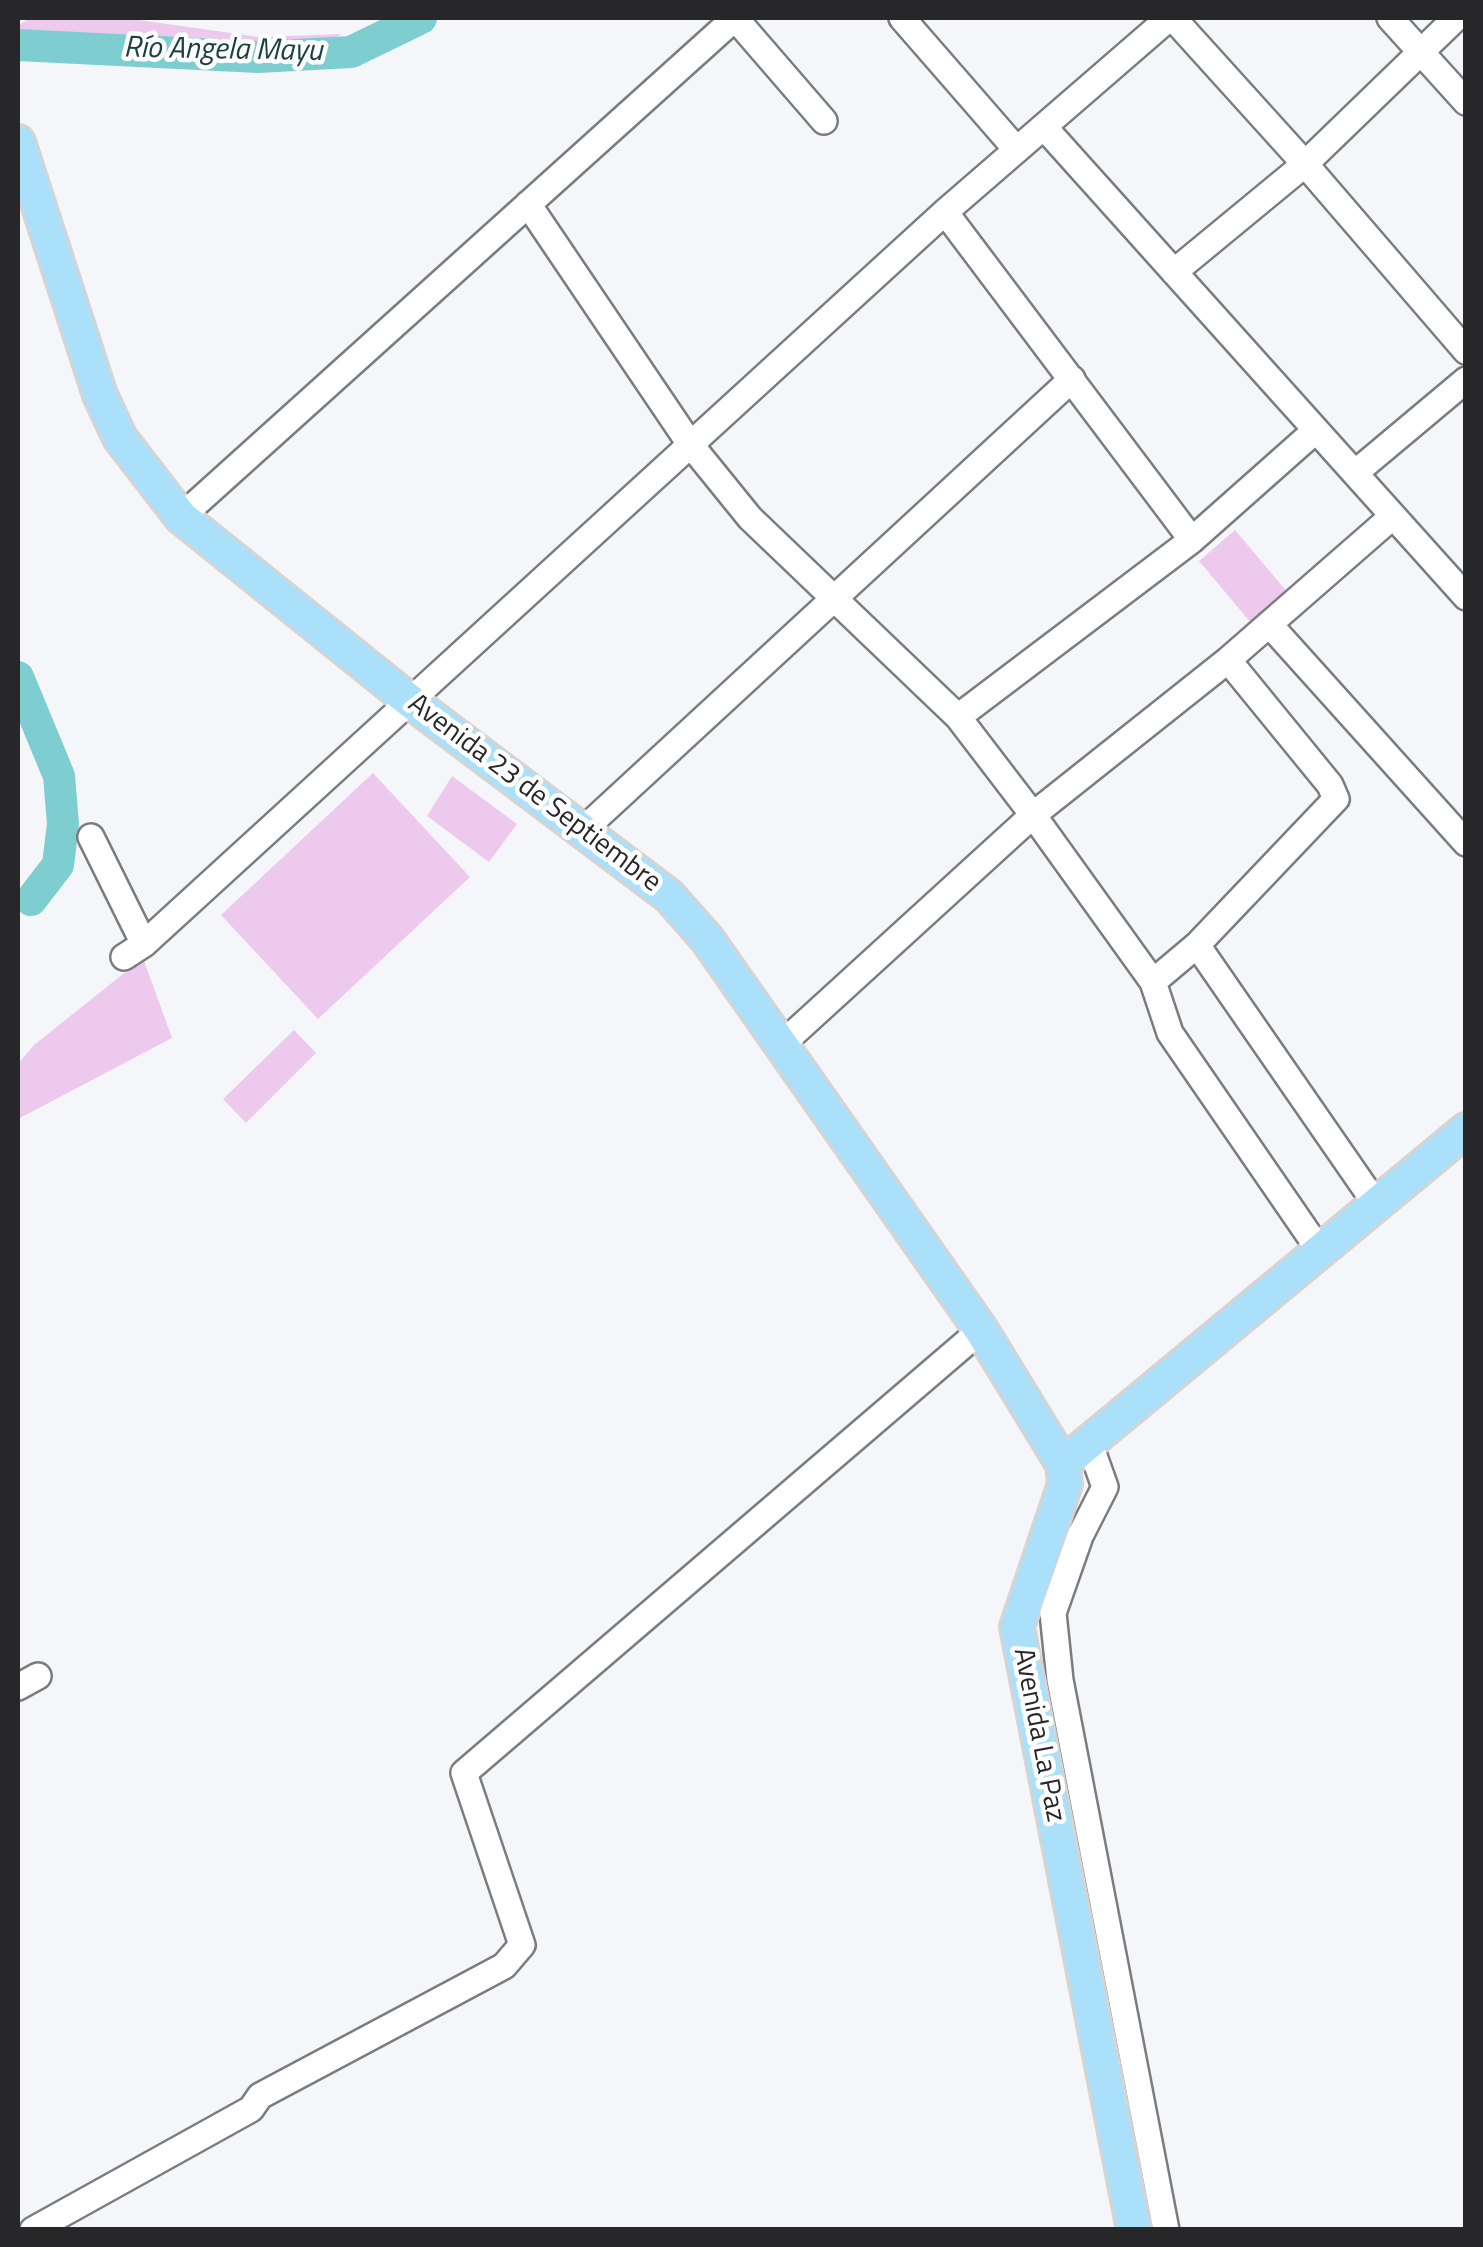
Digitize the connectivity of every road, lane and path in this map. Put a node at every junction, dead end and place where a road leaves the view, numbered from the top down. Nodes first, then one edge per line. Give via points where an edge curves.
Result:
1 (902, 18) edge
2 (1171, 18) edge
3 (1390, 18) edge
4 (1456, 18) edge
5 (1422, 53) junction
6 (1466, 102) edge
7 (824, 121) dead end
8 (1044, 127) junction
9 (18, 142) edge
10 (1016, 149) junction
11 (1304, 164) junction
12 (528, 204) junction
13 (945, 212) junction
14 (1174, 272) junction
15 (1466, 351) edge
16 (1072, 379) junction
17 (1466, 380) edge
18 (1316, 430) junction
19 (690, 444) junction
20 (1355, 473) junction
21 (1392, 516) junction
22 (181, 517) junction
23 (1192, 540) junction
24 (1466, 597) edge
25 (835, 598) junction
26 (1269, 624) junction
27 (1228, 660) junction
28 (410, 701) junction
29 (958, 717) junction
30 (1032, 815) junction
31 (582, 831) junction
32 (91, 837) dead end
33 (1466, 843) edge
34 (1197, 945) junction
35 (1153, 982) junction
36 (782, 1044) junction
37 (1466, 1130) edge
38 (1376, 1204) junction
39 (1320, 1250) junction
40 (980, 1330) junction
41 (1089, 1442) junction
42 (1063, 1464) junction
43 (33, 2230) edge
44 (1134, 2230) edge
45 (1166, 2230) edge

1 - 10 street
2 - 8 street
2 - 11 street
3 - 5 street
4 - 5 street
5 - 6 street
5 - 11 street
7 - 12 street via 735,18
8 - 10 street
8 - 14 street
9 - 22 main road, Avenida 23 de Septiembre via 100,395 120,438
10 - 13 street
11 - 14 street
11 - 15 street
12 - 19 street
12 - 22 street
13 - 16 street
13 - 19 street
14 - 18 street
16 - 23 street
16 - 25 street
17 - 20 street
18 - 20 street
18 - 23 street
19 - 25 street via 750,518
19 - 28 street
20 - 21 street
21 - 24 street
21 - 26 street
22 - 28 main road, Avenida 23 de Septiembre
23 - 29 street
25 - 29 street
25 - 31 street
26 - 27 street
26 - 33 street
27 - 30 street
27 - 34 street via 1336,799
28 - 31 main road, Avenida 23 de Septiembre
28 - 32 street via 134,951
29 - 30 street
30 - 35 street
30 - 36 street
31 - 36 main road, Avenida 23 de Septiembre via 670,896
34 - 35 street
34 - 38 street
35 - 39 street via 1170,1033
36 - 40 main road, Avenida 23 de Septiembre
37 - 38 main road
38 - 39 main road
39 - 41 main road
40 - 42 main road, Avenida 23 de Septiembre
40 - 43 street via 464,1773 522,1945 504,1966 260,2096 252,2109
41 - 42 main road
41 - 45 street via 1105,1486 1052,1613
42 - 44 main road, Avenida La Paz via 1064,1484 1017,1627

